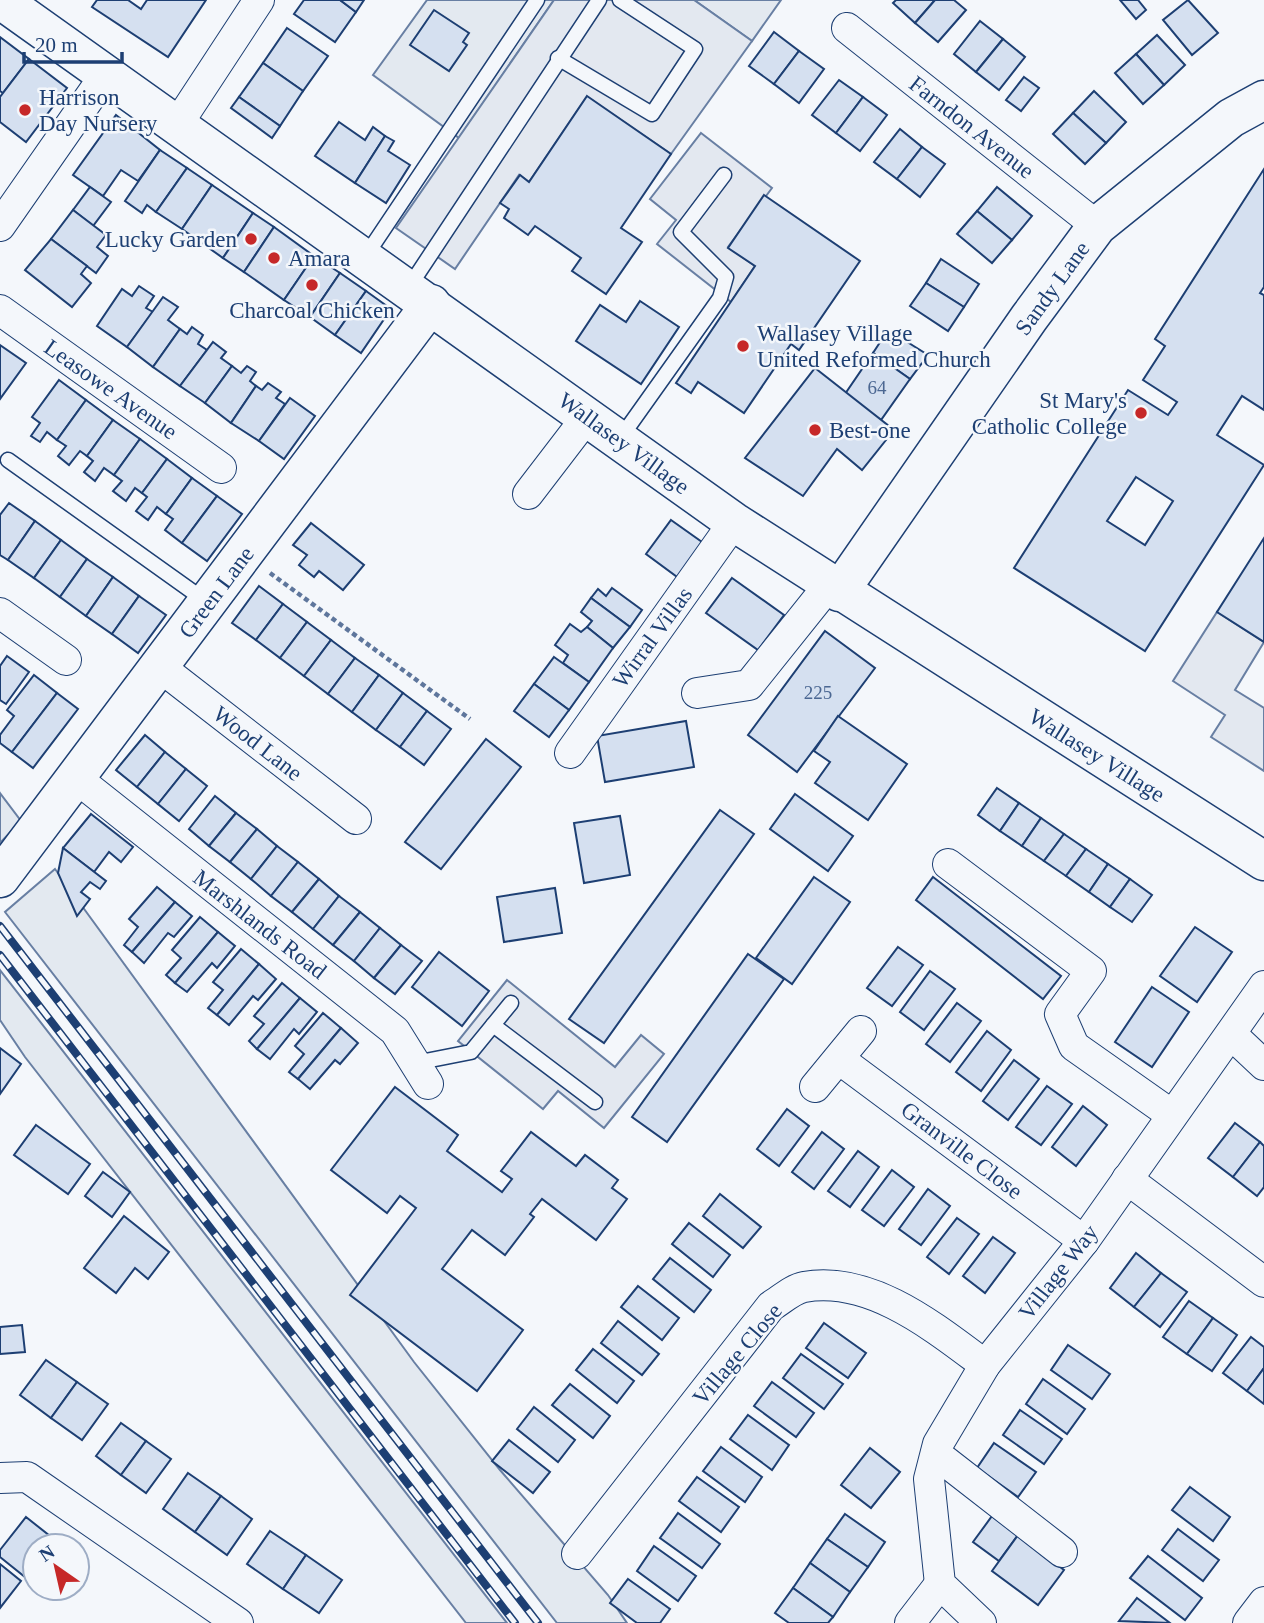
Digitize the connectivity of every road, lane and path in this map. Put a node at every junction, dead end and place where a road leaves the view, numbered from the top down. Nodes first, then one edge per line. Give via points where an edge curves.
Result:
1 (1, 0) edge
2 (259, 0) edge
3 (537, 0) edge
4 (599, 0) edge
5 (620, 0) edge
6 (847, 28) dead end
7 (558, 58) junction
8 (106, 74) junction
9 (1264, 100) edge
10 (177, 125) junction
11 (724, 175) dead end
12 (0, 226) edge
13 (1097, 226) junction
14 (365, 257) junction
15 (419, 296) junction
16 (0, 310) edge
17 (587, 417) junction
18 (619, 440) junction
19 (8, 460) dead end
20 (221, 468) dead end
21 (528, 494) dead end
22 (734, 522) junction
23 (244, 554) junction
24 (834, 589) junction
25 (208, 602) junction
26 (0, 613) edge
27 (66, 660) dead end
28 (160, 667) junction
29 (697, 693) dead end
30 (470, 719) dead end
31 (570, 752) dead end
32 (76, 778) junction
33 (355, 819) dead end
34 (1264, 861) edge
35 (948, 864) dead end
36 (8, 868) edge
37 (1264, 986) edge
38 (511, 1003) dead end
39 (493, 1025) junction
40 (862, 1031) dead end
41 (1231, 1034) junction
42 (839, 1059) junction
43 (1264, 1065) edge
44 (421, 1074) joint
45 (815, 1087) dead end
46 (595, 1102) dead end
47 (1172, 1115) junction
48 (1126, 1179) junction
49 (1084, 1241) junction
50 (1264, 1282) edge
51 (985, 1365) junction
52 (936, 1454) junction
53 (0, 1478) edge
54 (1062, 1552) dead end
55 (577, 1554) dead end
56 (940, 1584) junction
57 (1264, 1602) edge
58 (238, 1623) edge
59 (910, 1623) edge
60 (981, 1623) edge
61 (1248, 1623) edge

1 - 8 main road, Wallasey Village
2 - 10 street
3 - 14 lane
4 - 7 lane
5 - 7 lane via 695,49 652,114
6 - 13 street, Farndon Avenue
7 - 15 lane
8 - 10 main road, Wallasey Village
8 - 12 street
9 - 13 main road, Sandy Lane via 1231,118
10 - 14 main road, Wallasey Village
11 - 18 lane via 681,232 726,277 720,298
13 - 24 main road, Sandy Lane
14 - 15 main road, Wallasey Village
15 - 17 main road, Wallasey Village
15 - 23 main road, Green Lane
16 - 20 street, Leasowe Avenue
17 - 18 main road, Wallasey Village
17 - 21 street
18 - 22 main road, Wallasey Village
19 - 25 lane
22 - 24 main road, Wallasey Village
22 - 31 street, Wirral Villas
23 - 25 main road, Green Lane
23 - 30 path
24 - 29 street via 749,685
24 - 34 main road, Wallasey Village
25 - 28 main road, Green Lane
26 - 27 street
28 - 32 main road, Green Lane
28 - 33 street, Wood Lane
32 - 36 main road, Green Lane
32 - 44 street, Marshlands Road via 395,1031
35 - 47 street via 1091,971 1060,1014 1074,1046
37 - 41 street, Village Way
38 - 39 lane
39 - 44 lane via 471,1052
39 - 46 lane
40 - 42 street
41 - 43 street
41 - 47 street, Village Way
42 - 45 street
42 - 49 street, Granville Close
47 - 48 street, Village Way
48 - 49 street, Village Way
48 - 50 street
49 - 51 street, Village Way
51 - 52 street, Village Way
51 - 55 street, Village Close via 935,1329 872,1294 829,1285 801,1287 771,1306
52 - 54 street
52 - 56 street, Village Way via 929,1479
53 - 58 street via 27,1477
56 - 59 street
56 - 60 street
57 - 61 street

